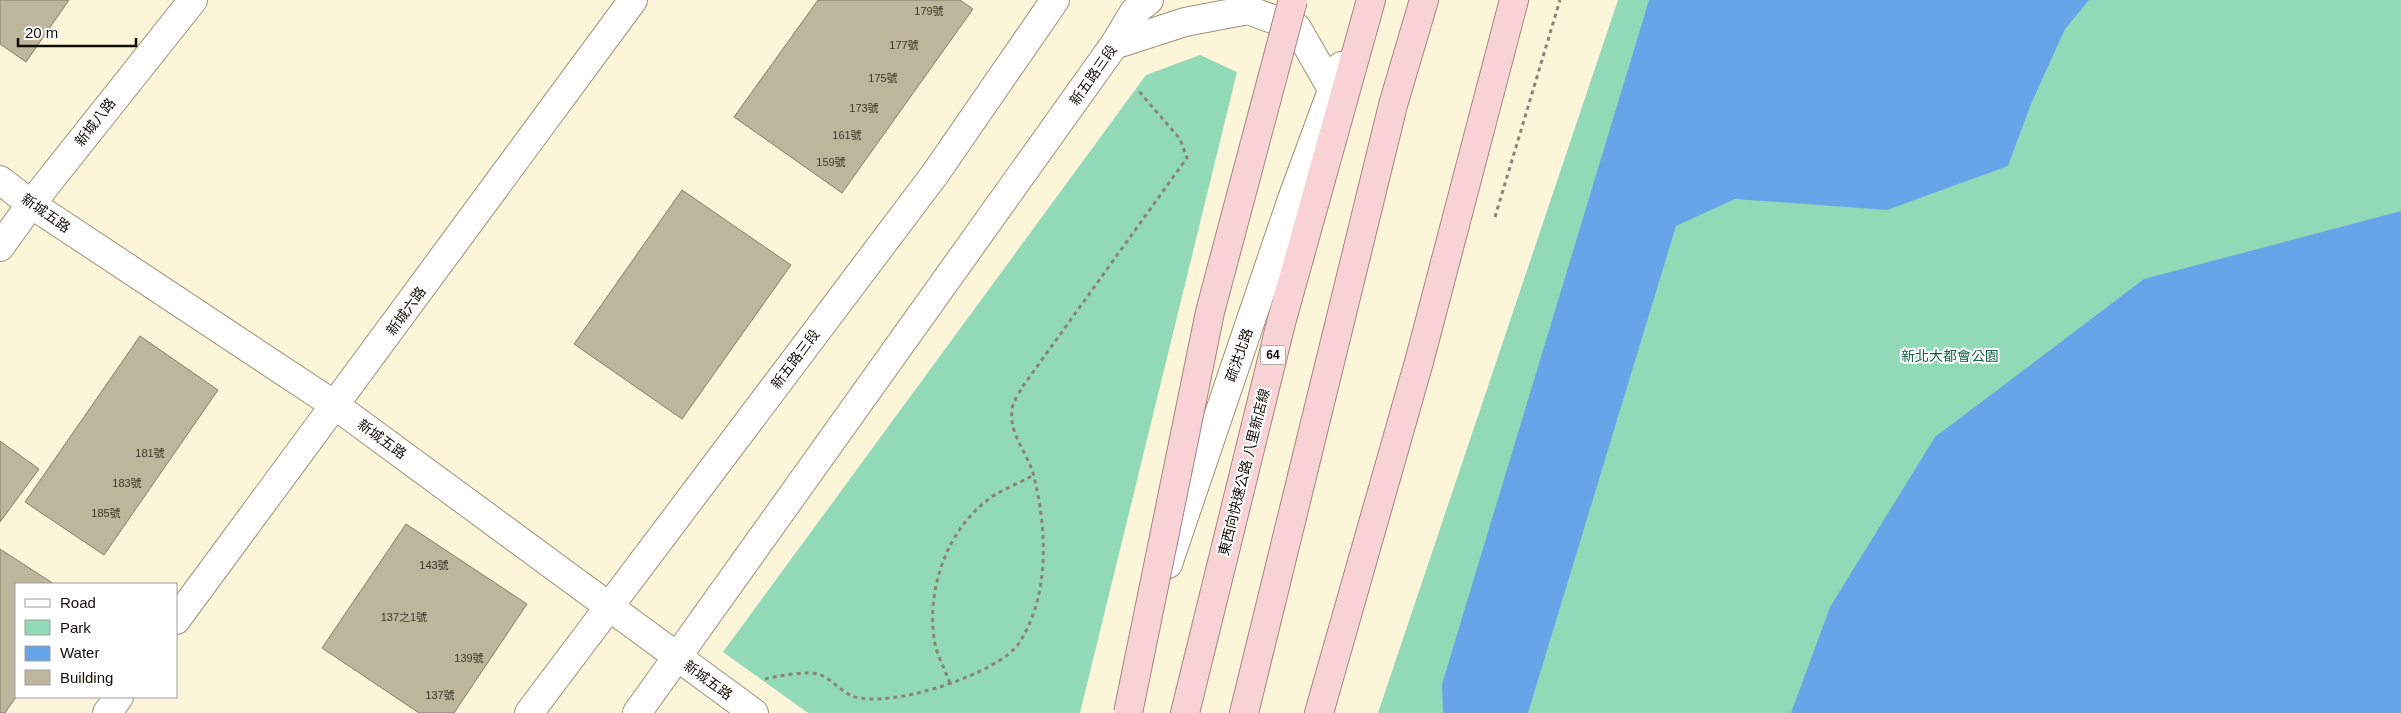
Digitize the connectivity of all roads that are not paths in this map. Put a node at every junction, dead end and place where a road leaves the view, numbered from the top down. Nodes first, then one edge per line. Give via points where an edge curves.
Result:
1 (192, 0) edge
2 (633, 0) edge
3 (1056, 0) edge
4 (1149, 0) edge
5 (1292, 0) edge
6 (1370, 0) edge
7 (1424, 0) edge
8 (1514, 0) edge
9 (1114, 45) junction
10 (1332, 89) junction
11 (0, 180) edge
12 (31, 204) junction
13 (0, 246) edge
14 (336, 406) junction
15 (610, 606) junction
16 (178, 617) edge
17 (676, 657) junction
18 (118, 698) edge
19 (107, 713) edge
20 (529, 713) edge
21 (637, 713) edge
22 (754, 713) edge
23 (1120, 713) edge
24 (1128, 713) edge
25 (1184, 713) edge
26 (1244, 713) edge
27 (1318, 713) edge

1 - 12 street, 新城八路
2 - 14 street, 新城六路
3 - 15 street, 新五路三段 via 929,182
4 - 9 street, 新五路三段 via 1134,12
5 - 24 highway, bridge via 1210,312
6 - 10 street, 疏洪北路
6 - 25 highway, 東西向快速公路 八里新店線 / 64 via 1281,323
7 - 26 highway via 1393,105
8 - 27 highway via 1419,362
9 - 10 street via 1185,22 1248,10 1297,28
9 - 17 street, 新五路三段
10 - 23 street, 疏洪北路 via 1198,473
11 - 12 street, 新城五路
12 - 13 street, 新城八路
12 - 14 street, 新城五路
14 - 15 street, 新城五路
14 - 16 street, 新城六路
15 - 17 street, 新城五路
15 - 20 street, 新五路三段
17 - 21 street, 新五路三段
17 - 22 street, 新城五路
18 - 19 street

